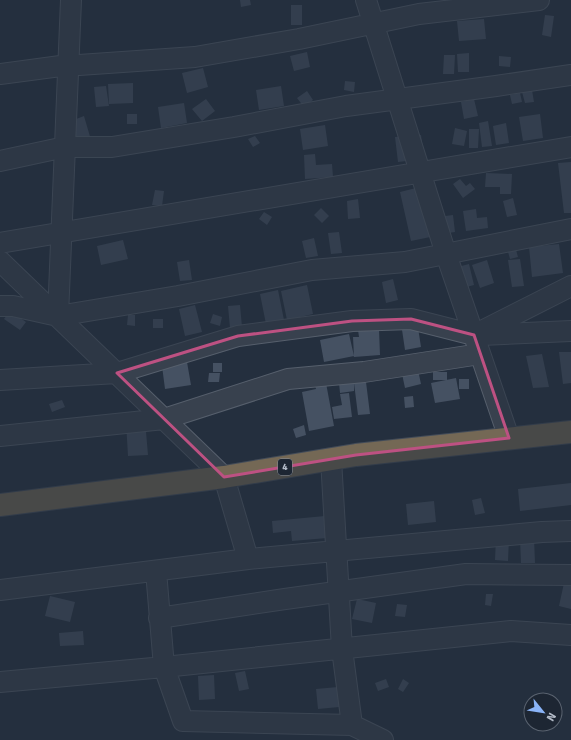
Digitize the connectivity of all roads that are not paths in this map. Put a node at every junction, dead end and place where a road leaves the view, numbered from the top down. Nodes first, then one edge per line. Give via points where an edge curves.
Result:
1 (71, 0) edge
2 (366, 0) edge
3 (539, 0) edge
4 (373, 23) junction
5 (68, 65) junction
6 (0, 74) edge
7 (571, 75) edge
8 (397, 99) junction
9 (65, 147) junction
10 (571, 147) edge
11 (0, 161) edge
12 (420, 172) junction
13 (571, 230) edge
14 (61, 233) junction
15 (0, 243) edge
16 (446, 254) junction
17 (0, 261) edge
18 (571, 286) edge
19 (0, 306) edge
20 (58, 316) junction
21 (571, 331) edge
22 (474, 335) junction
23 (480, 354) junction
24 (117, 373) junction
25 (0, 380) edge
26 (164, 419) junction
27 (571, 432) edge
28 (0, 436) edge
29 (509, 438) junction
30 (331, 459) junction
31 (224, 477) junction
32 (0, 505) edge
33 (571, 531) edge
34 (336, 551) junction
35 (248, 559) junction
36 (156, 571) junction
37 (571, 575) edge
38 (0, 590) edge
39 (339, 591) junction
40 (159, 618) junction
41 (571, 635) edge
42 (342, 649) junction
43 (164, 668) junction
44 (0, 682) edge
45 (352, 725) junction
46 (383, 740) edge

1 - 5 street
2 - 4 street
3 - 4 street via 419,14
4 - 5 street via 194,57
4 - 8 street
5 - 6 street
5 - 9 street
7 - 8 street
8 - 9 street via 112,147
8 - 12 street
9 - 11 street
9 - 14 street
10 - 12 street
12 - 14 street
12 - 16 street
13 - 16 street
14 - 15 street
14 - 20 street
16 - 20 street via 405,262 312,270
16 - 22 street
17 - 20 street
18 - 22 street
19 - 20 street via 12,306
20 - 24 street
21 - 22 street
22 - 23 street
22 - 24 street via 412,319 352,321 238,336
23 - 26 street via 364,372 288,379
23 - 29 street
24 - 25 street
24 - 26 street
26 - 28 street
26 - 31 street
27 - 29 highway, 4
29 - 30 highway, 4
30 - 31 highway, 4
30 - 34 street
31 - 32 highway, 4
31 - 35 street
33 - 34 street
34 - 35 street
34 - 39 street
35 - 36 street
36 - 38 street
36 - 40 street
37 - 39 street via 466,574
39 - 40 street
39 - 42 street
40 - 43 street
41 - 42 street via 511,631
42 - 43 street
42 - 45 street
43 - 44 street
43 - 45 street via 183,721
45 - 46 street

